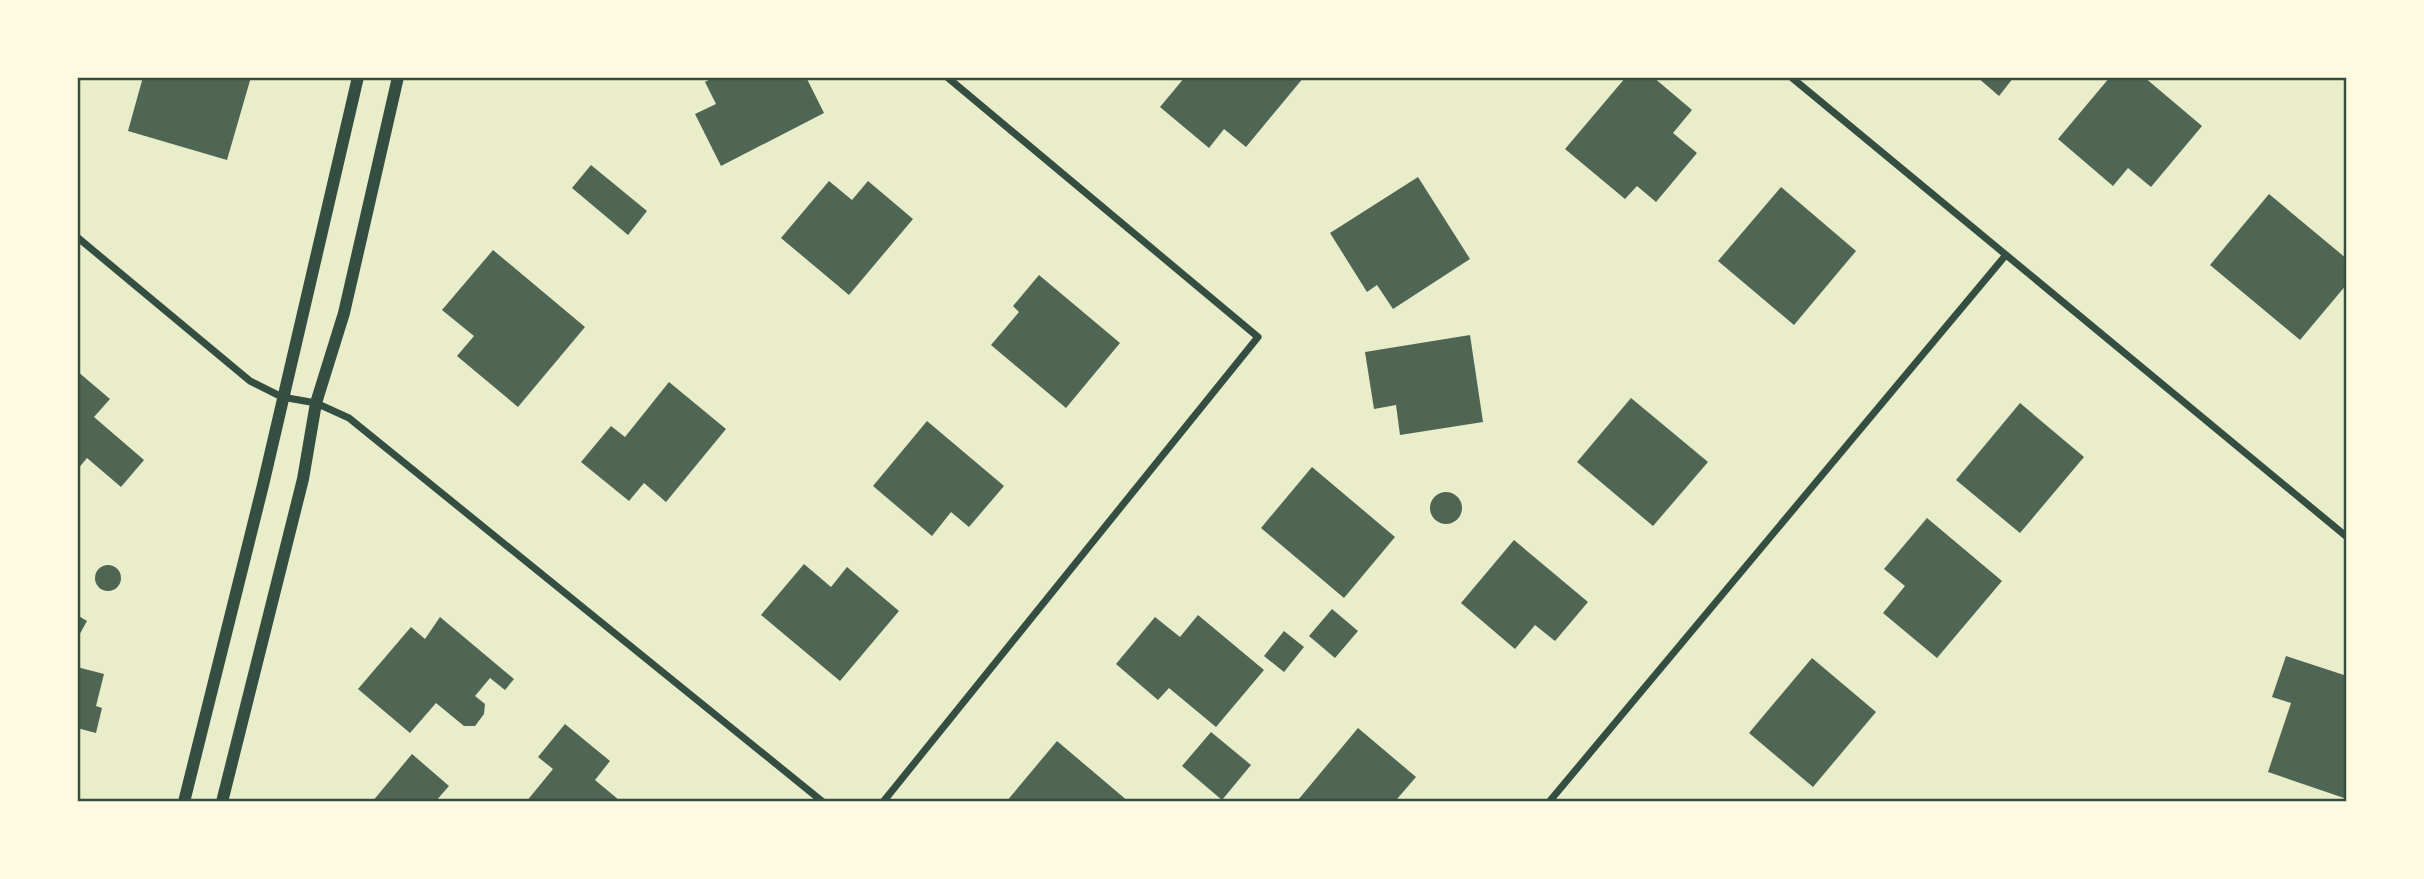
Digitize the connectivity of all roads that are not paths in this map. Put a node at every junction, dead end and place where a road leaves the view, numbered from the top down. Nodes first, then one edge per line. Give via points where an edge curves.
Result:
1 (358, 77) edge
2 (398, 77) edge
3 (947, 77) edge
4 (1791, 77) edge
5 (77, 237) edge
6 (2005, 256) junction
7 (282, 397) junction
8 (316, 403) junction
9 (2347, 537) edge
10 (184, 802) edge
11 (222, 802) edge
12 (824, 802) edge
13 (883, 802) edge
14 (1549, 802) edge

1 - 7 street
2 - 8 street via 344,313
3 - 13 street via 1258,337
4 - 6 street
5 - 7 street via 250,381
6 - 9 street
6 - 14 street
7 - 8 street
7 - 10 street
8 - 11 street via 303,479
8 - 12 street via 349,418

